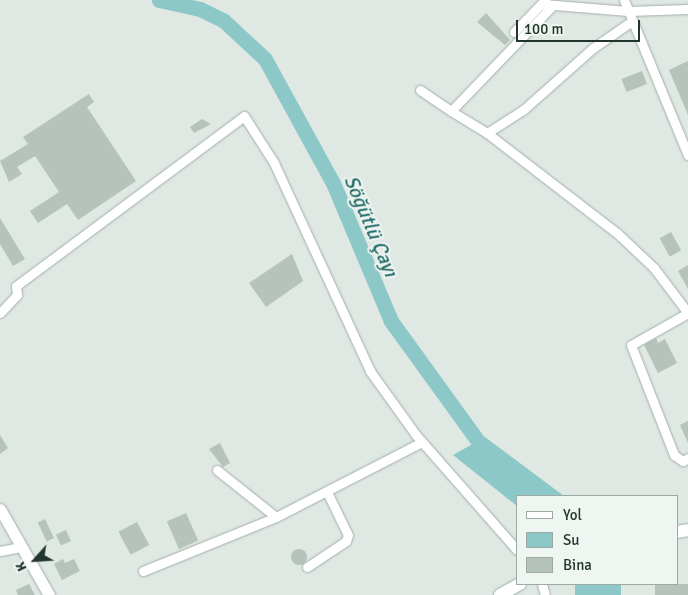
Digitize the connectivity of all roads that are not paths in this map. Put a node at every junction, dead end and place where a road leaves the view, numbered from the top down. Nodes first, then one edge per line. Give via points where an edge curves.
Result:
1 (624, 0) edge
2 (547, 3) edge
3 (688, 9) edge
4 (628, 10) junction
5 (632, 20) junction
6 (514, 32) dead end
7 (420, 90) dead end
8 (451, 111) junction
9 (487, 133) junction
10 (688, 155) edge
11 (687, 309) edge
12 (0, 313) edge
13 (422, 442) junction
14 (688, 458) edge
15 (217, 470) dead end
16 (327, 492) junction
17 (0, 509) edge
18 (276, 517) junction
19 (5, 528) edge
20 (21, 546) junction
21 (516, 549) edge
22 (0, 551) edge
23 (307, 567) dead end
24 (143, 571) dead end
25 (518, 585) edge
26 (49, 595) edge
27 (500, 595) edge

1 - 4 street
2 - 4 street
2 - 6 street
2 - 8 street
3 - 4 street
4 - 5 street
5 - 9 street via 593,48 524,110
5 - 10 street
7 - 8 street
8 - 9 street
9 - 11 street via 617,234 654,268
11 - 14 street via 631,345 674,455 683,461
12 - 13 street via 18,295 16,286 244,116 274,163 360,354
13 - 16 street
13 - 21 street
15 - 18 street
16 - 18 street
16 - 23 street via 348,535 346,541
17 - 19 street
18 - 24 street
19 - 20 street
20 - 22 street
20 - 26 street
25 - 27 main road

